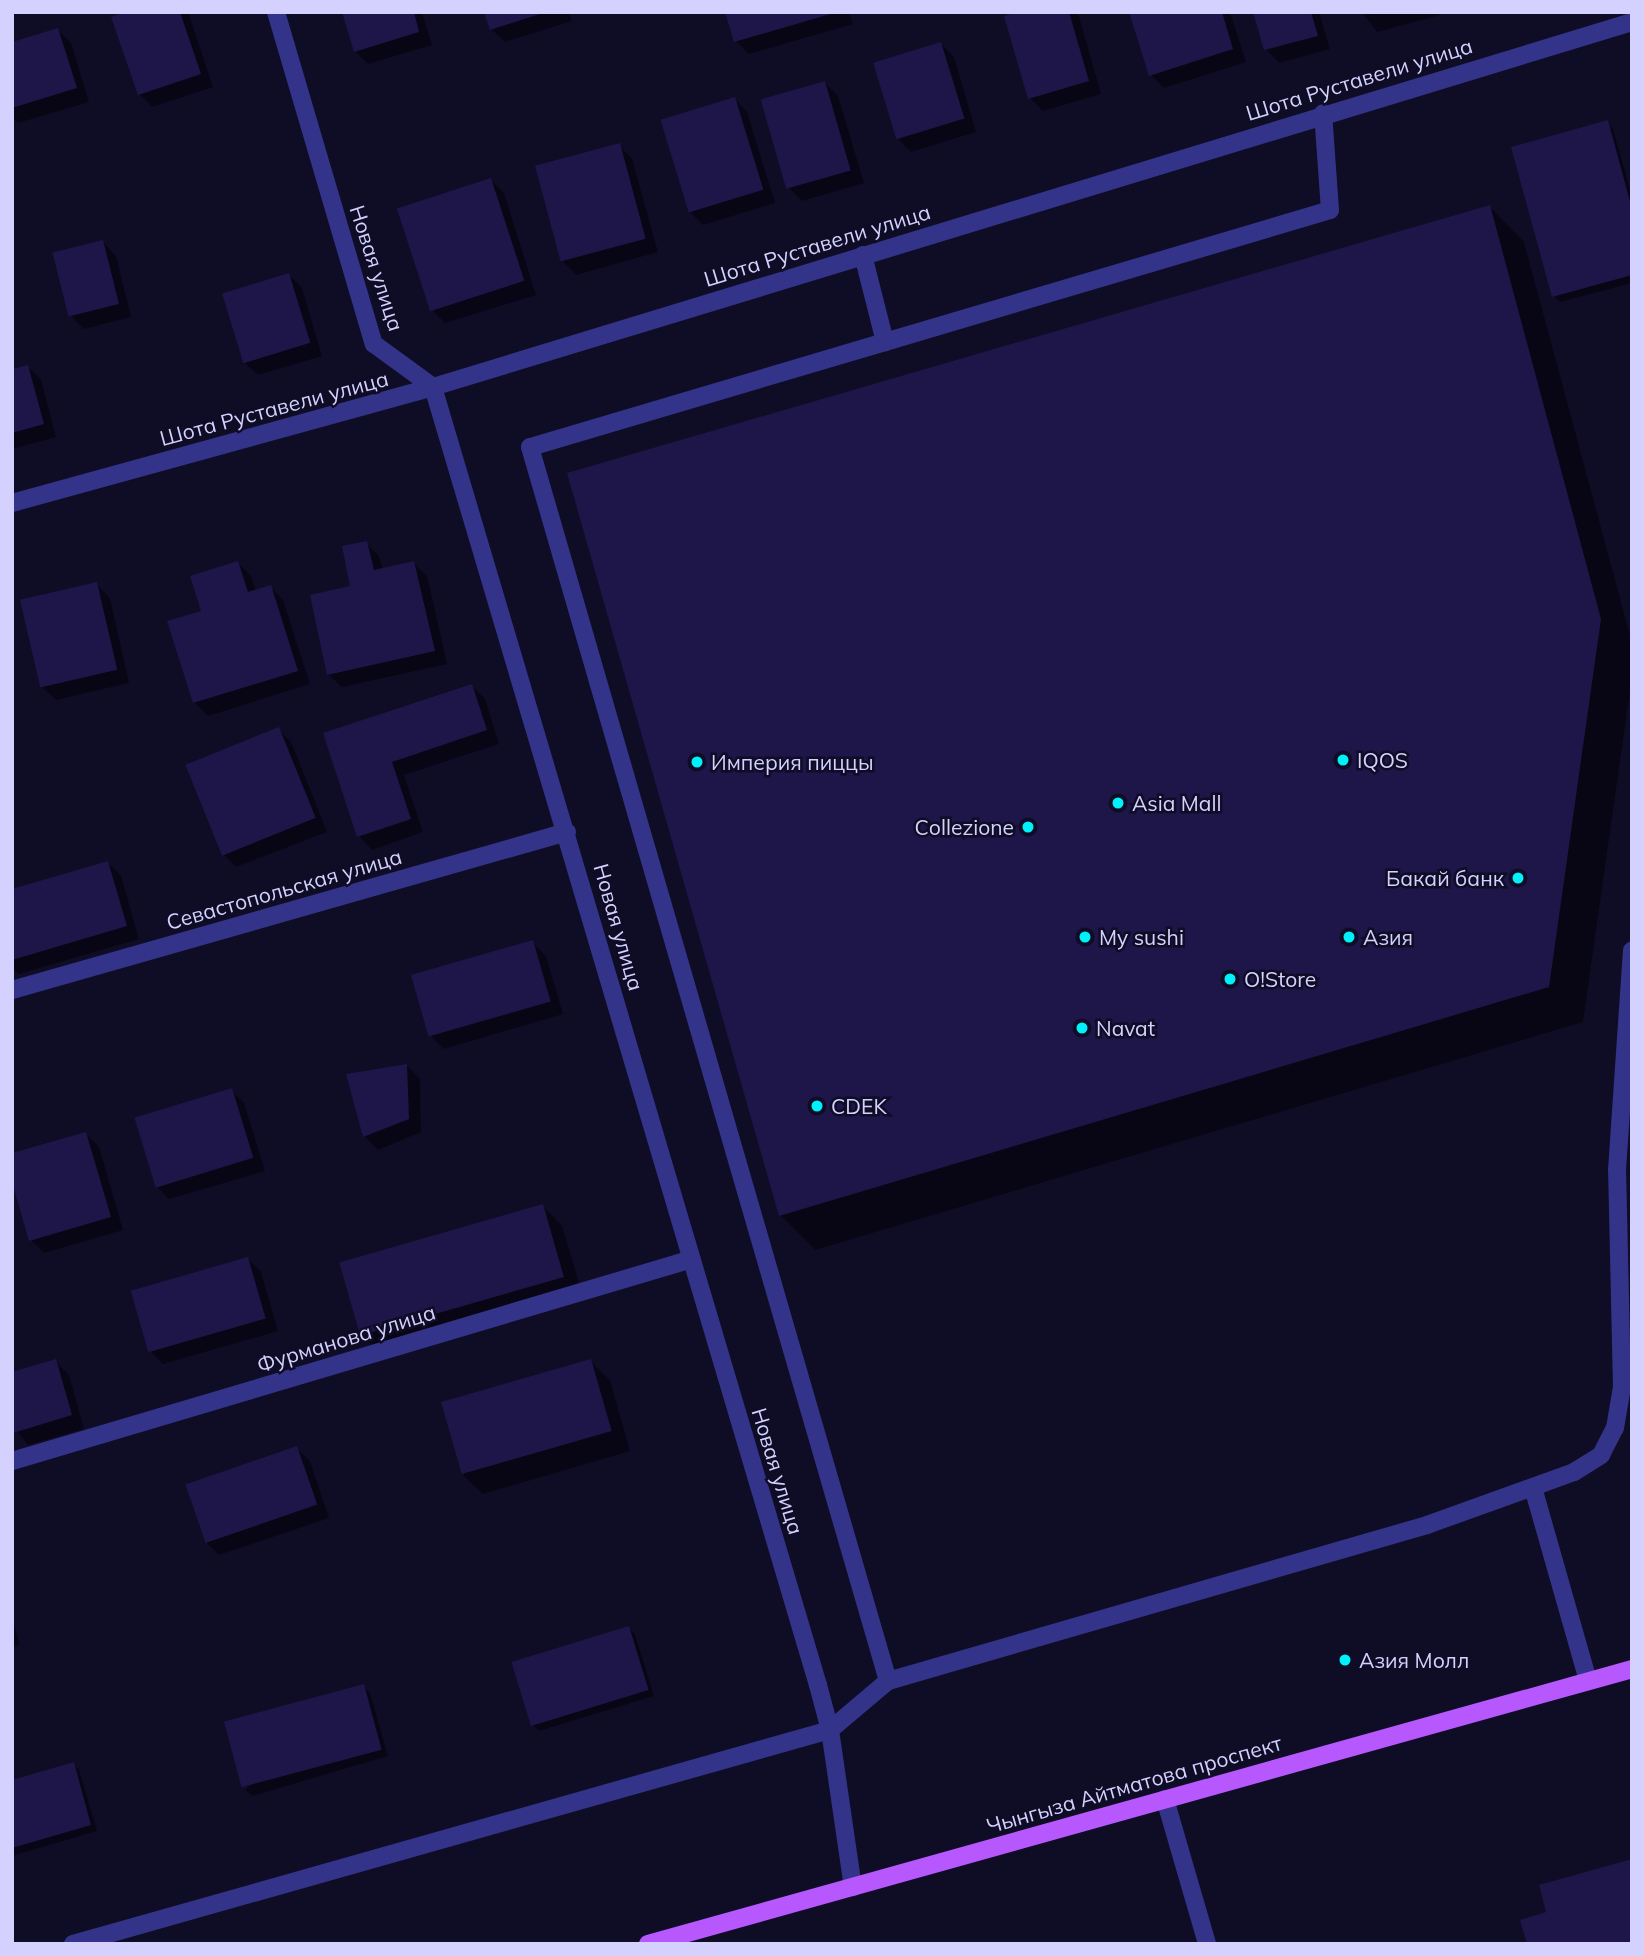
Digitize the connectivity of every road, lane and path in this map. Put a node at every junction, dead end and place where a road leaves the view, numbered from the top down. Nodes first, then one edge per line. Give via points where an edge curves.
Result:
1 (276, 12) edge
2 (1632, 22) edge
3 (1323, 113) junction
4 (863, 255) junction
5 (885, 342) junction
6 (433, 387) junction
7 (12, 503) edge
8 (567, 832) junction
9 (1632, 951) edge
10 (12, 990) edge
11 (692, 1259) junction
12 (12, 1461) edge
13 (1534, 1491) junction
14 (1632, 1669) edge
15 (1588, 1680) junction
16 (888, 1681) junction
17 (830, 1730) junction
18 (1165, 1799) junction
19 (853, 1887) junction
20 (73, 1944) edge
21 (648, 1944) edge
22 (1208, 1944) edge

1 - 6 street, Новая улица via 374,344
2 - 3 street, Шота Руставели улица
3 - 4 street, Шота Руставели улица
3 - 5 street via 1330,210
4 - 5 street
4 - 6 street, Шота Руставели улица
5 - 16 street via 530,447
6 - 7 street, Шота Руставели улица
6 - 8 street, Новая улица
8 - 10 street, Севастопольская улица
8 - 11 street, Новая улица
9 - 13 street via 1617,1170 1623,1321 1622,1388 1615,1428 1601,1455
11 - 12 street, Фурманова улица
11 - 17 street, Новая улица
13 - 15 street
13 - 16 street
14 - 15 main road, Чынгыза Айтматова проспект
15 - 18 main road, Чынгыза Айтматова проспект
16 - 17 street
17 - 19 street, Новая улица
17 - 20 street
18 - 19 main road, Чынгыза Айтматова проспект
18 - 22 street
19 - 21 main road, Чынгыза Айтматова проспект

